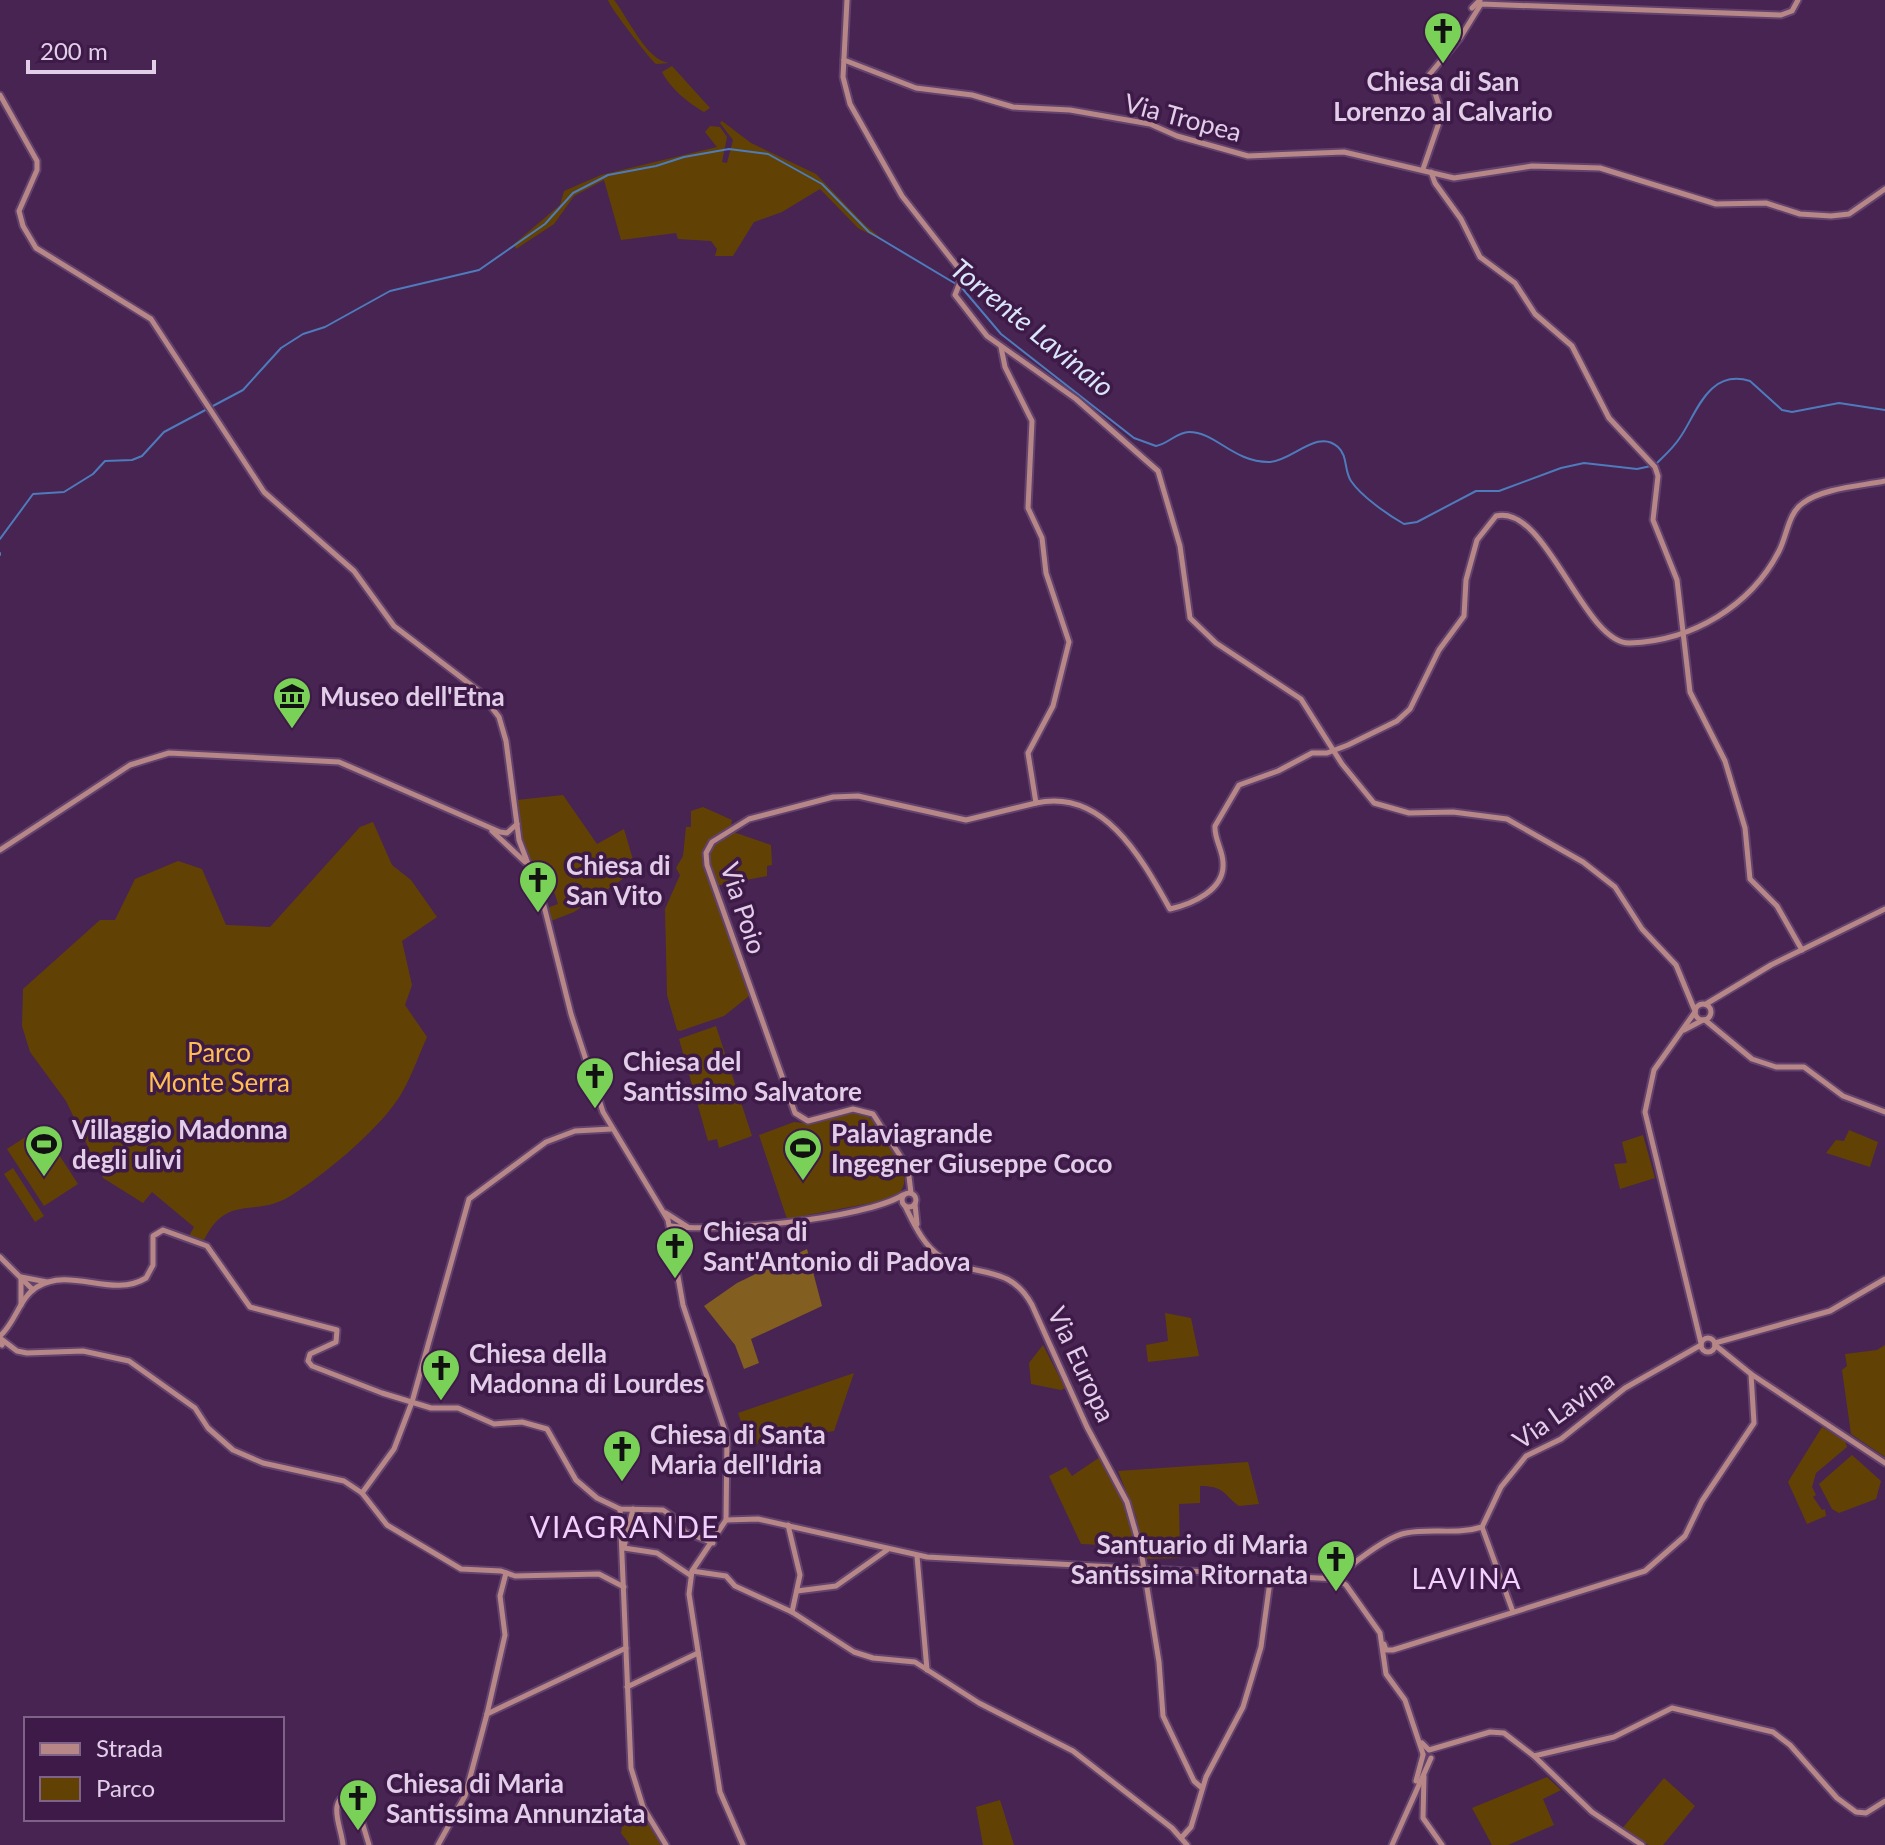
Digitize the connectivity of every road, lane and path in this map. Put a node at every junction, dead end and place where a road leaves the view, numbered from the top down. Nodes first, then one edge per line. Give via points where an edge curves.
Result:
1 (847, 0) edge
2 (1798, 0) edge
3 (1478, 1) edge
4 (1519, 1) edge
5 (1498, 2) edge
6 (843, 60) junction
7 (0, 95) edge
8 (1423, 169) junction
9 (1431, 172) junction
10 (1885, 189) edge
11 (1001, 347) junction
12 (1885, 481) edge
13 (1682, 634) junction
14 (1329, 741) junction
15 (1348, 745) junction
16 (1334, 751) junction
17 (1036, 803) junction
18 (517, 824) junction
19 (488, 828) junction
20 (507, 833) junction
21 (519, 840) junction
22 (508, 843) junction
23 (0, 850) edge
24 (530, 870) junction
25 (1885, 909) edge
26 (1802, 950) junction
27 (1734, 988) junction
28 (1691, 998) junction
29 (1704, 1004) junction
30 (1695, 1011) junction
31 (1707, 1017) junction
32 (1680, 1032) junction
33 (1885, 1112) edge
34 (611, 1129) junction
35 (906, 1194) junction
36 (915, 1204) junction
37 (879, 1205) junction
38 (905, 1206) junction
39 (664, 1212) junction
40 (671, 1226) junction
41 (697, 1230) junction
42 (919, 1233) junction
43 (672, 1237) junction
44 (0, 1257) edge
45 (21, 1277) junction
46 (1885, 1279) edge
47 (48, 1283) junction
48 (33, 1290) junction
49 (20, 1308) junction
50 (1698, 1320) junction
51 (2, 1341) edge
52 (1713, 1342) junction
53 (1704, 1348) junction
54 (1728, 1359) junction
55 (1751, 1374) junction
56 (412, 1402) junction
57 (1885, 1463) edge
58 (362, 1493) junction
59 (620, 1509) junction
60 (634, 1509) junction
61 (726, 1520) junction
62 (788, 1525) junction
63 (1482, 1527) junction
64 (713, 1543) junction
65 (624, 1548) junction
66 (887, 1550) junction
67 (917, 1556) junction
68 (1353, 1564) junction
69 (1143, 1570) junction
70 (691, 1573) junction
71 (506, 1574) junction
72 (1271, 1574) junction
73 (1324, 1575) junction
74 (1337, 1579) junction
75 (624, 1587) junction
76 (797, 1591) junction
77 (792, 1612) junction
78 (1513, 1612) junction
79 (1384, 1644) junction
80 (626, 1648) junction
81 (1393, 1650) junction
82 (698, 1653) junction
83 (1385, 1661) junction
84 (927, 1670) junction
85 (627, 1687) junction
86 (487, 1714) junction
87 (1445, 1747) junction
88 (1425, 1753) junction
89 (1534, 1756) junction
90 (1431, 1757) junction
91 (1424, 1770) junction
92 (1202, 1788) junction
93 (1885, 1801) edge
94 (1407, 1808) junction
95 (1181, 1838) junction
96 (1186, 1844) edge
97 (343, 1845) edge
98 (369, 1845) edge
99 (438, 1845) edge
100 (666, 1845) edge
101 (743, 1845) edge
102 (1392, 1845) edge
103 (1442, 1845) edge
104 (1642, 1845) edge

1 - 6 street
2 - 4 street via 1792,11 1781,15
3 - 5 street
3 - 8 street via 1429,75 1442,114
4 - 5 street
6 - 8 street, Via Tropea via 916,88 1013,107 1070,110 1150,124 1248,156 1344,152
6 - 11 street via 844,85 860,123 902,196 960,270 955,295
7 - 18 street via 37,161 19,206 20,220 36,248 151,319 272,501 354,571 394,626 490,702 506,741
8 - 9 street, Via Tropea
9 - 10 street, Via Tropea via 1459,178 1542,165 1600,168 1716,204 1766,203 1800,214 1831,216 1849,214
9 - 13 street via 1480,257 1515,283 1535,314 1572,346 1613,423 1655,467 1653,520 1677,580
11 - 14 street via 1076,399 1158,471 1180,546 1190,618 1216,643 1292,690
11 - 17 street via 1005,367 1032,421 1028,508 1042,538 1047,578 1069,642 1053,706 1028,753
12 - 13 street via 1801,504 1777,555 1750,592
13 - 15 street via 1628,644 1616,640 1526,523 1510,515 1496,516 1477,540 1460,625 1439,650 1410,709
13 - 26 street via 1692,701 1725,761 1745,828 1750,879 1777,906
14 - 15 street
14 - 16 street
15 - 16 street
16 - 17 street via 1312,753 1235,788 1215,826 1221,876 1201,897 1170,909 1146,866 1110,822 1060,799
16 - 28 street via 1382,807 1507,819 1583,862 1615,887 1642,929 1676,965
17 - 35 street, Via Poio via 966,820 839,796 749,819 707,849 707,865 795,1113 813,1121 853,1109 868,1111 910,1175
18 - 20 street
18 - 21 street
19 - 20 street
19 - 22 street
19 - 23 street via 339,762 169,753 130,765
20 - 21 street
21 - 22 street
21 - 24 street
22 - 24 street
24 - 34 street via 598,1101
25 - 26 street
26 - 27 street
27 - 29 street
27 - 31 street
28 - 29 street
28 - 30 street
29 - 30 street
29 - 31 street
30 - 31 street
30 - 32 street
31 - 32 street
31 - 33 street via 1752,1059 1776,1067 1804,1067 1843,1096
32 - 50 street via 1654,1070 1645,1112
34 - 39 street
34 - 56 street via 575,1131 546,1142 469,1199
35 - 36 street via 916,1197
35 - 37 street
35 - 38 street
36 - 38 street
36 - 42 street
37 - 38 street
37 - 41 street
38 - 42 street
39 - 40 street
39 - 41 street
40 - 41 street
40 - 43 street
41 - 43 street
42 - 69 street, Via Europa via 940,1257 1000,1274 1029,1300 1127,1502
43 - 61 street via 683,1305 727,1437
44 - 45 street
45 - 47 street
45 - 48 street
45 - 49 street
46 - 52 street via 1832,1310
47 - 48 street
47 - 56 street via 139,1282 153,1265 154,1232 163,1230 206,1245 250,1307 337,1330 336,1342 310,1354 312,1366
48 - 49 street
49 - 51 street
50 - 52 street
50 - 53 street
51 - 58 street via 35,1354 83,1351 129,1361 195,1408 233,1450 263,1463 335,1477
52 - 53 street
52 - 53 street
52 - 54 street
53 - 54 street
53 - 63 street, Via Lavina via 1625,1388 1561,1439 1526,1456 1501,1487
54 - 55 street
55 - 57 street
55 - 78 street via 1755,1420 1682,1540 1641,1573
56 - 58 street via 394,1449
56 - 59 street via 453,1408 494,1424 518,1422 547,1429 568,1469 591,1494
58 - 71 street via 387,1525 429,1552 469,1571
59 - 60 street
59 - 65 street
60 - 64 street via 668,1512 685,1532
60 - 65 street
61 - 62 street
61 - 64 street
62 - 66 street
62 - 76 street via 800,1571
63 - 68 street via 1404,1533
63 - 78 street
64 - 70 street
65 - 70 street via 657,1553
65 - 75 street
66 - 67 street
66 - 76 street via 836,1586
67 - 69 street
67 - 84 street
68 - 73 street
68 - 74 street
69 - 72 street
69 - 92 street, Via Europa via 1163,1716
70 - 77 street via 726,1576 735,1586
70 - 82 street
71 - 75 street via 599,1574
71 - 86 street via 500,1596 505,1635
72 - 73 street
72 - 92 street via 1261,1647 1243,1707
73 - 74 street
74 - 79 street
75 - 80 street
76 - 77 street
77 - 84 street via 860,1655 910,1660
78 - 81 street
79 - 81 street
79 - 83 street
80 - 85 street
80 - 86 street
81 - 83 street
82 - 85 street
82 - 101 street via 720,1792
83 - 88 street
84 - 95 street via 1083,1757
85 - 100 street via 630,1760 643,1807
86 - 99 street via 465,1796
87 - 88 street
87 - 89 street via 1499,1731
87 - 90 street
88 - 90 street via 1426,1759
88 - 94 street
89 - 93 street via 1614,1737 1672,1708 1773,1732 1856,1812 1866,1813
89 - 104 street via 1582,1803
90 - 91 street
91 - 94 street
91 - 103 street via 1423,1818
92 - 95 street via 1193,1823
94 - 102 street
95 - 96 street
97 - 98 street via 335,1806 353,1792

